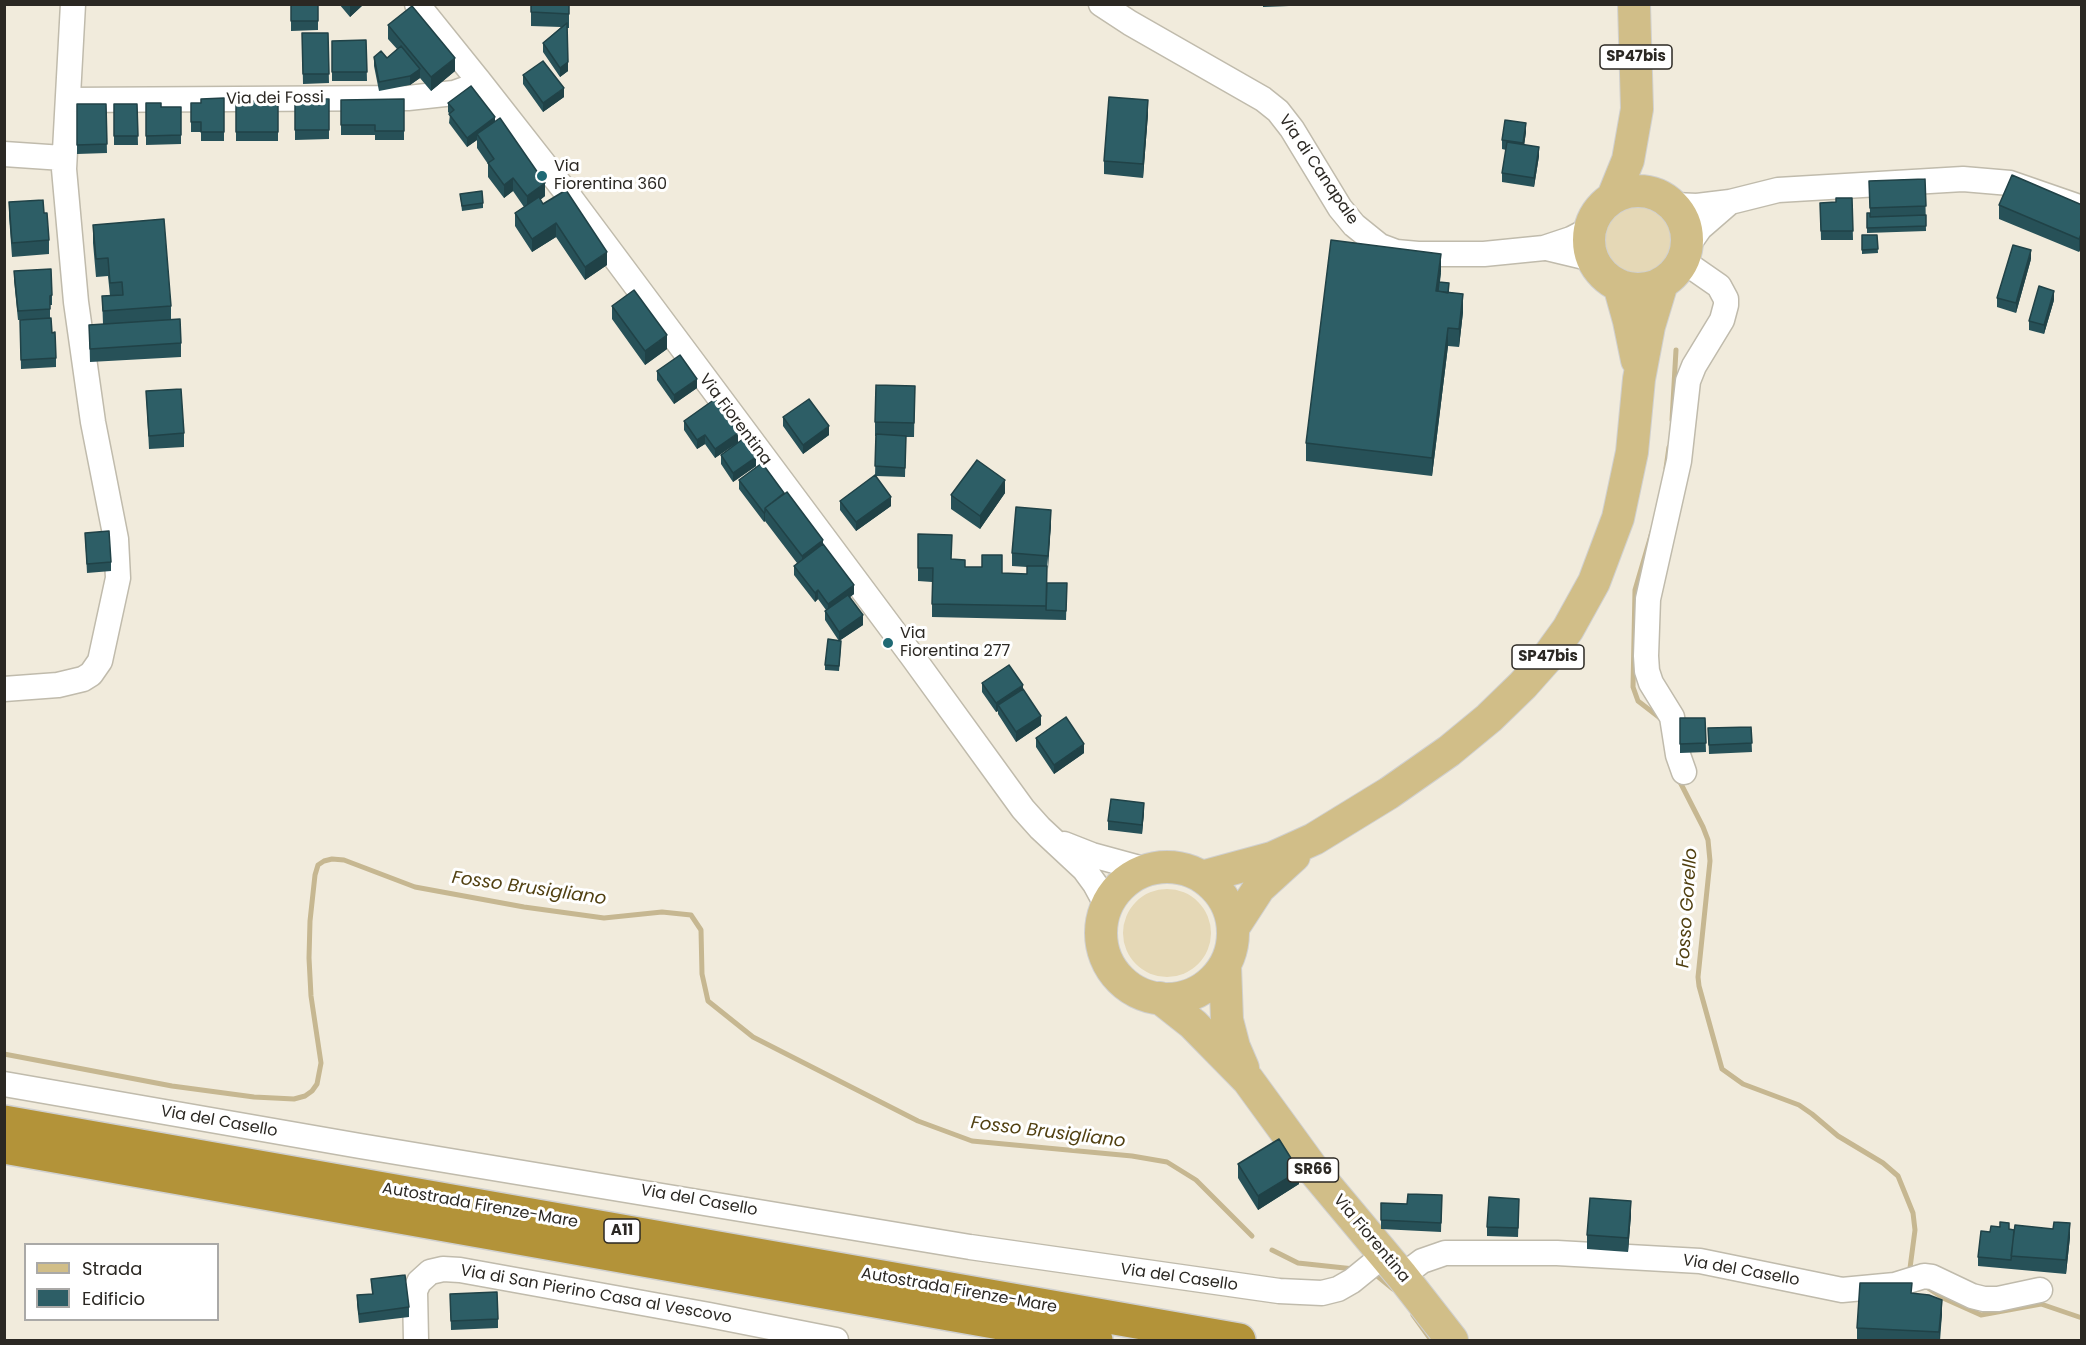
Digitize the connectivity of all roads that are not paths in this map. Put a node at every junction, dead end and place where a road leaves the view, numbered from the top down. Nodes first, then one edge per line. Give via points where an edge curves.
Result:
1 (73, 4) edge
2 (417, 4) edge
3 (1101, 4) edge
4 (1634, 4) edge
5 (479, 81) junction
6 (68, 100) junction
7 (1636, 109) junction
8 (4, 154) edge
9 (63, 158) junction
10 (1613, 197) junction
11 (1669, 202) junction
12 (1730, 202) junction
13 (2082, 208) edge
14 (1592, 244) junction
15 (1677, 263) junction
16 (1618, 285) junction
17 (1639, 379) junction
18 (4, 689) edge
19 (1684, 772) dead end
20 (1051, 838) junction
21 (1314, 839) junction
22 (1147, 870) junction
23 (1202, 877) junction
24 (1107, 906) junction
25 (1233, 928) junction
26 (1224, 966) junction
27 (1160, 998) junction
28 (1248, 1080) junction
29 (4, 1084) edge
30 (4, 1122) edge
31 (4, 1148) edge
32 (1393, 1265) junction
33 (2040, 1290) dead end
34 (417, 1341) edge
35 (836, 1341) edge
36 (1096, 1341) edge
37 (1239, 1341) edge
38 (1452, 1341) edge

1 - 6 street
2 - 5 street, Via Fiorentina
3 - 14 street, Via di Canapale via 1278,111 1340,208 1380,246 1418,255 1484,254 1566,242
4 - 7 main road, SP47bis
5 - 6 street, Via dei Fossi via 454,93 408,98
5 - 20 street, Via Fiorentina via 1023,809
6 - 9 street
7 - 10 main road, SP47bis via 1628,160
7 - 11 main road, SP47bis via 1650,164
8 - 9 street
9 - 18 street via 76,302 93,422 116,539 118,578 100,661 91,674 65,683
10 - 11 main road via 1639,190
10 - 14 main road, SP47bis via 1597,213
11 - 12 street via 1697,206
11 - 15 main road, SP47bis via 1685,224
12 - 13 street via 1778,190 1963,179 2010,183
12 - 15 street via 1700,228
14 - 16 main road via 1603,274
15 - 16 main road via 1640,289
15 - 17 main road, SP47bis via 1649,327
15 - 19 street via 1719,286 1726,299 1722,320 1688,381 1679,461 1648,599 1647,671 1672,717
16 - 17 main road, SP47bis via 1633,337
17 - 21 main road, SP47bis via 1632,452 1615,527 1594,582 1568,629 1547,658 1489,718 1389,793
20 - 22 street, Via Fiorentina
20 - 24 street, Via Fiorentina via 1091,877
21 - 23 main road, SP47bis via 1272,858
21 - 25 main road, SP47bis via 1258,888
22 - 23 main road via 1170,867
22 - 24 main road via 1116,890
23 - 25 main road via 1227,904
24 - 27 main road via 1101,928 1107,961 1129,987
25 - 26 main road via 1231,951
26 - 27 main road via 1211,982 1192,994
26 - 28 main road, Via Fiorentina / SR66 via 1227,1020
27 - 28 main road, Via Fiorentina / SR66 via 1193,1024
28 - 32 main road, Via Fiorentina / SR66 via 1315,1172
29 - 32 street, Via del Casello via 970,1247 1198,1281 1322,1293
30 - 37 highway, Autostrada Firenze-Mare / A11
31 - 36 highway, Autostrada Firenze-Mare / A11
32 - 33 street, Via del Casello via 1445,1253 1557,1253 1700,1262 1842,1290 1895,1286 1932,1277 1984,1299
32 - 38 main road, Via Fiorentina / SR66
34 - 35 street, Via di San Pierino Casa al Vescovo via 415,1298 419,1282 430,1272 452,1269

